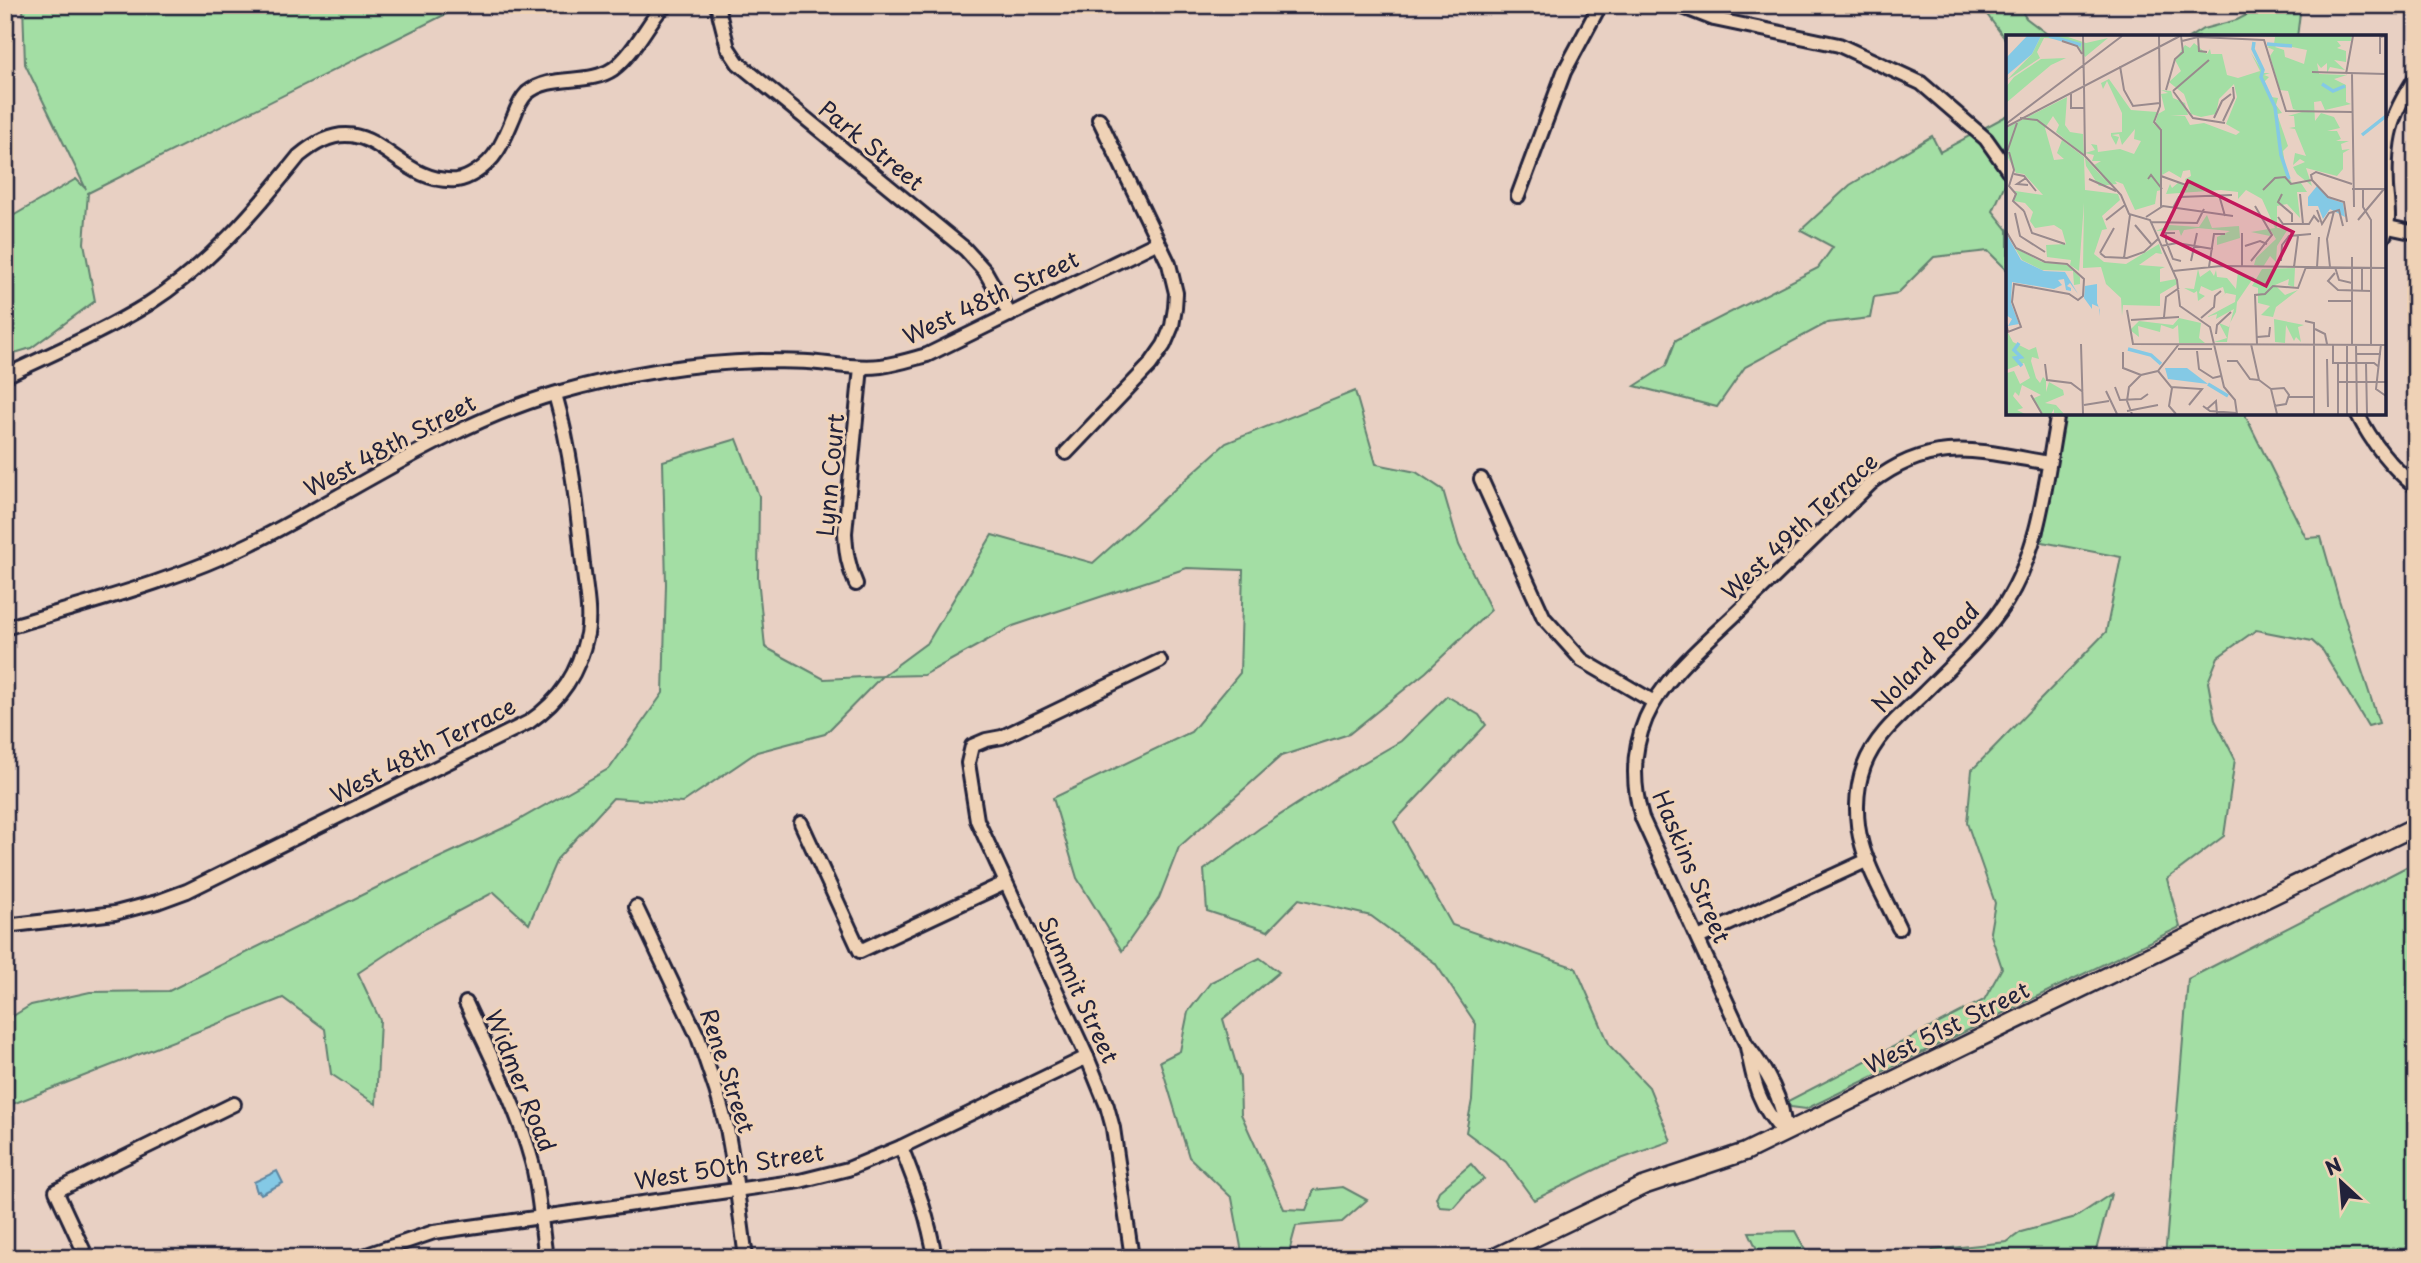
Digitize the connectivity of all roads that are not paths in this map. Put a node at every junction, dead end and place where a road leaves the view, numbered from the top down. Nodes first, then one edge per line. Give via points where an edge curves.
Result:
1 (667, 5) edge
2 (717, 5) edge
3 (1600, 5) edge
4 (1678, 5) edge
5 (2416, 77) edge
6 (1099, 119) dead end
7 (2006, 167) edge
8 (1518, 195) dead end
9 (2386, 232) edge
10 (2416, 233) edge
11 (1158, 242) junction
12 (1010, 315) junction
13 (862, 367) junction
14 (5, 376) edge
15 (555, 394) junction
16 (2058, 415) edge
17 (2358, 415) edge
18 (1066, 453) dead end
19 (2048, 463) junction
20 (1481, 479) dead end
21 (2416, 487) edge
22 (856, 584) dead end
23 (5, 628) edge
24 (1160, 661) dead end
25 (1654, 702) junction
26 (800, 823) dead end
27 (2416, 826) edge
28 (1868, 860) junction
29 (1005, 883) junction
30 (636, 907) dead end
31 (5, 926) edge
32 (1899, 928) dead end
33 (1698, 937) junction
34 (466, 1003) dead end
35 (1087, 1057) junction
36 (234, 1104) dead end
37 (1785, 1133) junction
38 (901, 1147) junction
39 (737, 1189) junction
40 (540, 1216) junction
41 (87, 1258) edge
42 (358, 1258) edge
43 (546, 1258) edge
44 (746, 1258) edge
45 (935, 1258) edge
46 (1132, 1258) edge
47 (1493, 1258) edge

1 - 14 street via 612,69 542,85 526,94 496,155 471,175 459,180 427,177 355,135 323,140 299,156 244,223 184,278 135,311
2 - 12 street, Park Street via 728,48 738,63 965,248 985,271
3 - 8 street via 1564,72
4 - 7 street via 1714,19 1839,45 1920,83 1986,139
5 - 9 street via 2388,133
6 - 11 street
9 - 10 street
11 - 12 street, West 48th Street
11 - 18 street via 1176,293 1172,326 1164,345
12 - 13 street, West 48th Street via 927,355
13 - 15 street, West 48th Street via 770,361 695,366 649,371
13 - 22 street, Lynn Court via 845,533
15 - 23 street, West 48th Street via 438,440 248,545 162,580
15 - 31 street, West 48th Terrace via 573,468 587,631 573,677 546,711 187,891 115,913
16 - 19 street, Noland Road
17 - 21 street via 2400,475
19 - 25 street, West 49th Terrace via 1967,449 1924,454 1888,470 1685,663
19 - 28 street, Noland Road via 2030,550 2007,600 1968,650 1889,726 1864,766 1857,814
20 - 25 street via 1544,618 1582,660
24 - 29 street, Summit Street via 972,747 968,763 977,820
25 - 33 street, Haskins Street via 1640,736 1634,786 1642,818
26 - 29 street via 860,951
27 - 37 street, West 51st Street
28 - 32 street, Noland Road
28 - 33 street
29 - 35 street, Summit Street
30 - 39 street, Rene Street via 698,1037 727,1128
33 - 37 street, Haskins Street via 1746,1044 1755,1088 1769,1117
34 - 40 street, Widmer Road via 522,1129
35 - 38 street, West 50th Street
35 - 46 street, Summit Street via 1114,1128
36 - 41 street via 56,1191
37 - 47 street, West 51st Street via 1732,1157 1627,1192
38 - 39 street, West 50th Street via 848,1169
38 - 45 street via 921,1197
39 - 40 street, West 50th Street
39 - 44 street, Rene Street
40 - 42 street, West 50th Street via 434,1232
40 - 43 street, Widmer Road

